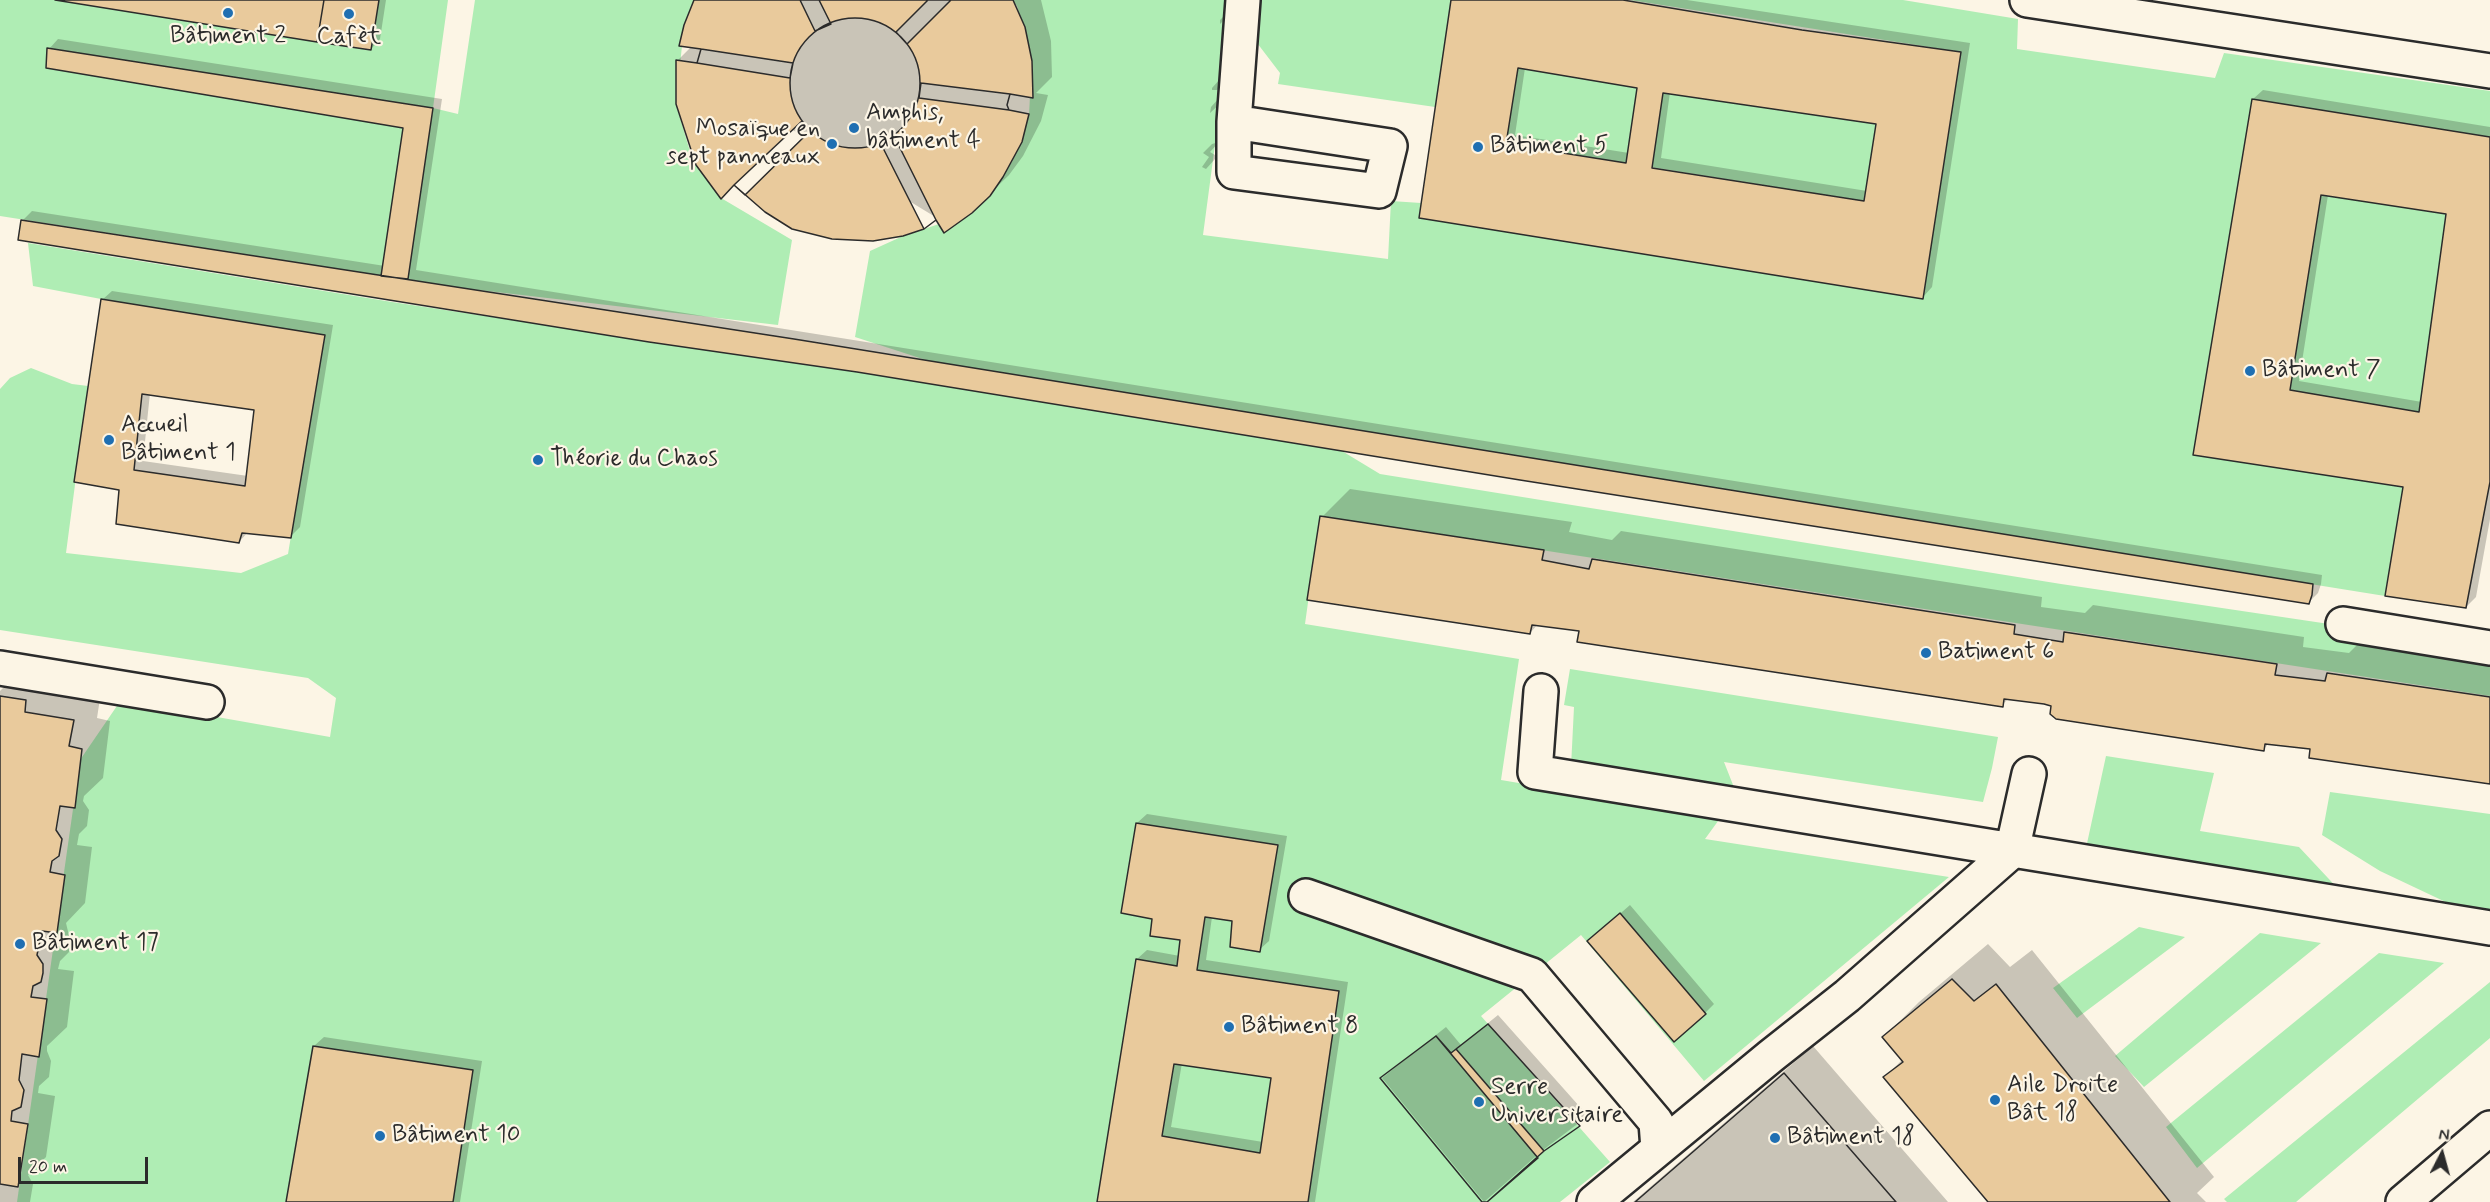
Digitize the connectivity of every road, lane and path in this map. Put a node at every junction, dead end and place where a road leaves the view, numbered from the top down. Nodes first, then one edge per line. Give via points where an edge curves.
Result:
1 (1243, 0) edge
2 (2027, 0) edge
3 (2490, 71) edge
4 (1234, 122) dead end
5 (2343, 624) dead end
6 (2490, 648) edge
7 (0, 668) edge
8 (1541, 691) dead end
9 (207, 702) dead end
10 (2029, 774) dead end
11 (2012, 851) junction
12 (1306, 896) dead end
13 (2490, 928) edge
14 (2490, 1128) edge
15 (1658, 1149) junction
16 (1594, 1202) edge
17 (2403, 1202) edge

1 - 4 lane
2 - 3 lane
5 - 6 lane
7 - 9 lane
8 - 11 lane via 1535,772
10 - 11 lane
11 - 13 lane
11 - 15 lane via 1847,996
12 - 15 lane via 1532,975 1656,1122
14 - 17 lane
15 - 16 lane

